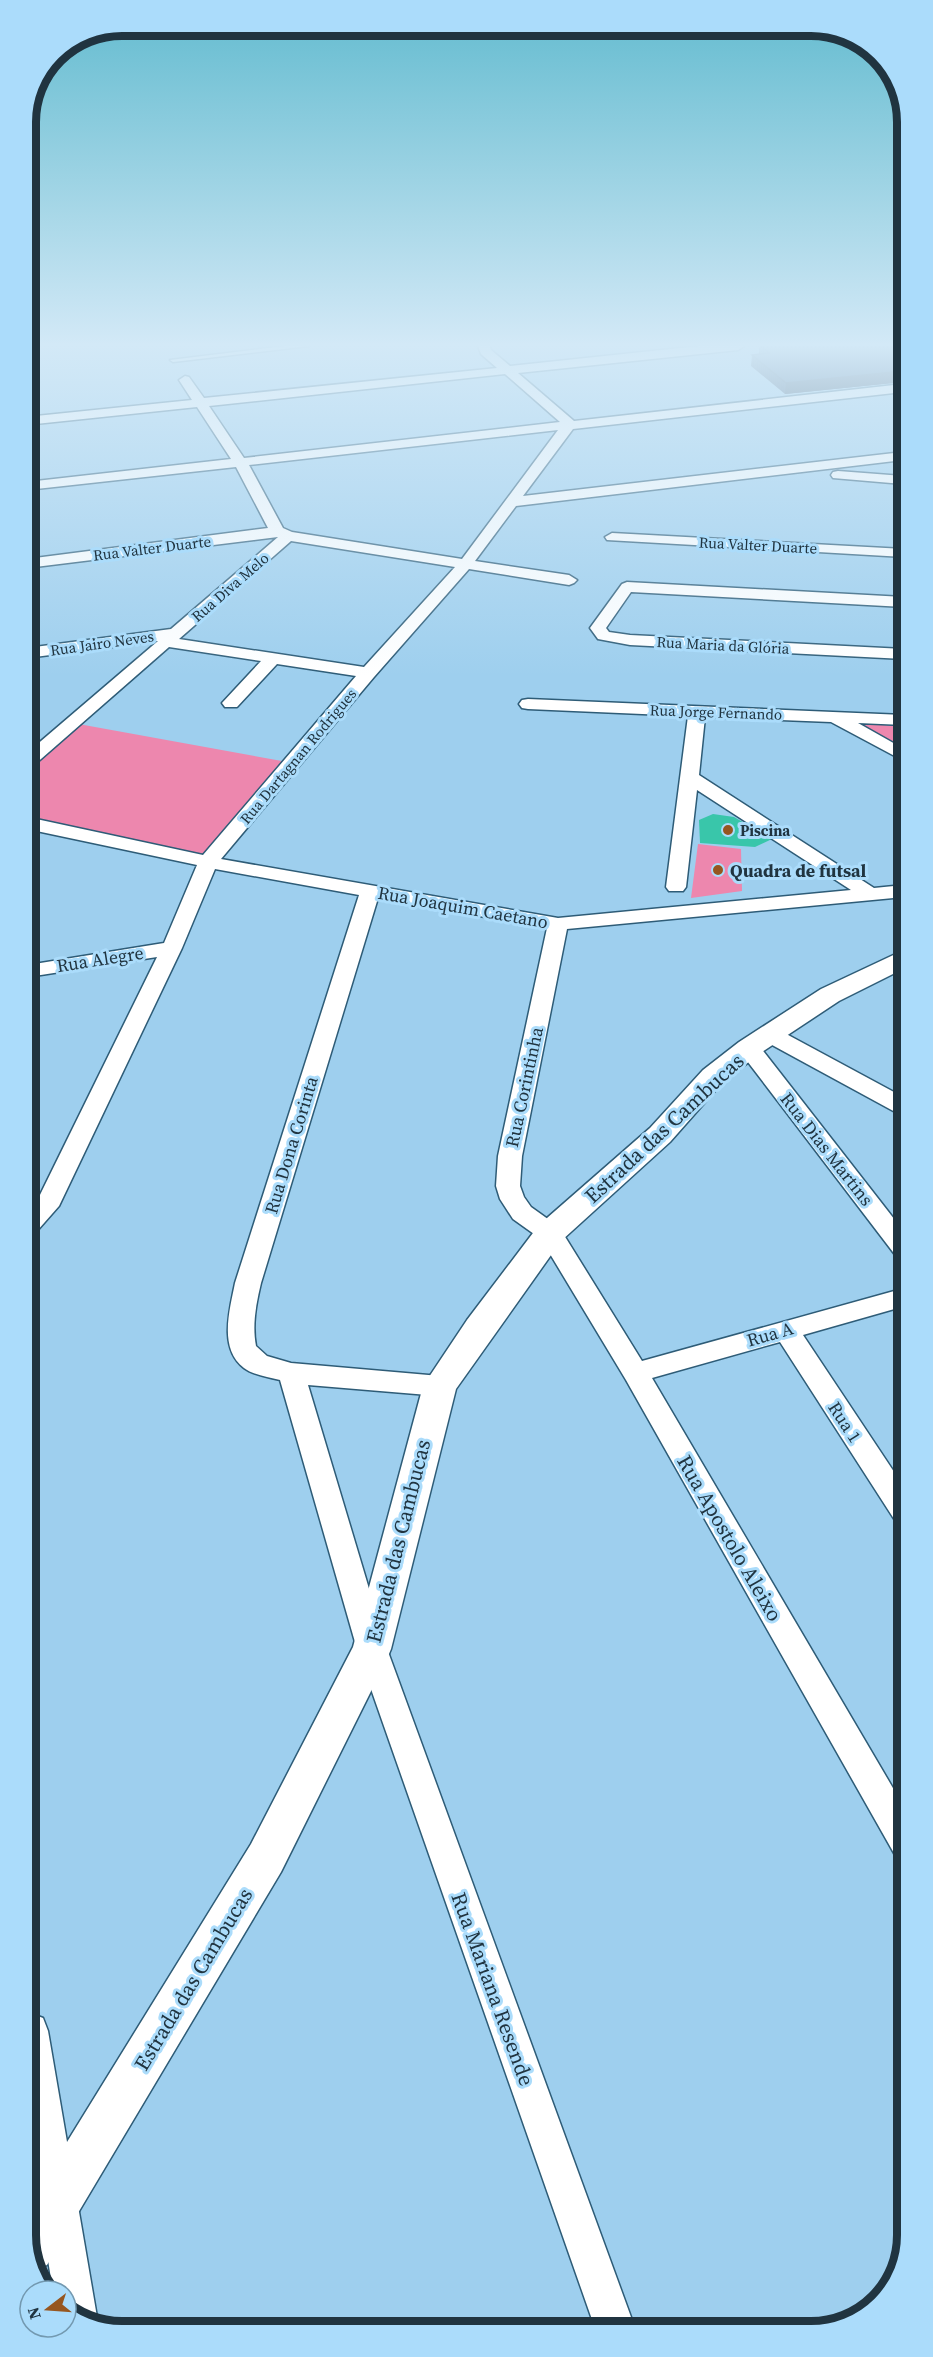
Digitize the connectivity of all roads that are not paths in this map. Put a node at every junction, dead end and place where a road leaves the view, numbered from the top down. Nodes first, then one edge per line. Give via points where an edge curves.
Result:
1 (236, 456) edge
2 (292, 456) edge
3 (546, 456) edge
4 (897, 457) edge
5 (240, 462) junction
6 (781, 471) junction
7 (897, 480) edge
8 (36, 485) edge
9 (511, 502) junction
10 (282, 534) junction
11 (612, 537) dead end
12 (897, 553) edge
13 (36, 563) edge
14 (466, 563) junction
15 (569, 580) dead end
16 (897, 602) edge
17 (172, 637) junction
18 (36, 652) edge
19 (897, 654) edge
20 (273, 659) junction
21 (368, 674) junction
22 (231, 703) dead end
23 (528, 704) dead end
24 (697, 713) junction
25 (765, 714) junction
26 (832, 715) junction
27 (897, 720) edge
28 (694, 734) junction
29 (897, 752) edge
30 (36, 754) edge
31 (689, 777) junction
32 (36, 825) edge
33 (208, 862) junction
34 (676, 887) dead end
35 (370, 891) junction
36 (897, 892) edge
37 (870, 894) junction
38 (558, 924) junction
39 (172, 948) junction
40 (897, 962) edge
41 (36, 970) edge
42 (759, 1041) junction
43 (897, 1104) edge
44 (36, 1217) edge
45 (550, 1233) junction
46 (897, 1239) edge
47 (897, 1299) edge
48 (785, 1329) junction
49 (291, 1373) junction
50 (635, 1373) junction
51 (440, 1386) junction
52 (897, 1500) edge
53 (372, 1649) junction
54 (897, 1827) edge
55 (36, 2070) edge
56 (57, 2205) junction
57 (36, 2238) edge
58 (70, 2279) edge
59 (612, 2321) edge

1 - 5 street, Rua Diva Melo
2 - 5 street
3 - 9 street, Rua Dartagnan Rodrigues
4 - 6 street
5 - 8 street
5 - 10 street, Rua Diva Melo
6 - 7 street
6 - 9 street
9 - 14 street, Rua Dartagnan Rodrigues
10 - 13 street, Rua Valter Duarte
10 - 14 street, Rua Valter Duarte
10 - 17 street, Rua Diva Melo
11 - 12 street, Rua Valter Duarte
14 - 15 street, Rua Valter Duarte
14 - 21 street, Rua Dartagnan Rodrigues
16 - 19 street, Rua Maria da Glória via 627,587 598,628 604,636 630,640
17 - 18 street, Rua Jairo Neves
17 - 20 street, Rua Jairo Neves
17 - 30 street, Rua Diva Melo
20 - 21 street, Rua Jairo Neves
20 - 22 street
21 - 33 street, Rua Dartagnan Rodrigues
23 - 24 street, Rua Jorge Fernando
24 - 25 street, Rua Jorge Fernando
24 - 28 street
25 - 26 street, Rua Jorge Fernando
25 - 28 street
26 - 27 street, Rua Jorge Fernando
26 - 29 street
28 - 31 street
31 - 34 street
31 - 37 street
32 - 33 street, Rua Joaquim Caetano
33 - 35 street, Rua Joaquim Caetano
33 - 39 street, Rua Dartagnan Rodrigues
35 - 38 street, Rua Joaquim Caetano
35 - 49 street, Rua Dona Corinta via 242,1313 245,1352 253,1361
36 - 37 street, Rua Joaquim Caetano
37 - 38 street, Rua Joaquim Caetano
38 - 45 street, Rua Corintinha via 510,1155 508,1186 522,1213
39 - 41 street, Rua Alegre
39 - 44 street, Rua Dartagnan Rodrigues via 47,1206
40 - 42 street, Estrada das Cambucas via 830,995
42 - 43 street
42 - 45 street, Estrada das Cambucas via 713,1076 660,1135
42 - 46 street, Rua Dias Martins
45 - 50 street, Rua Apostolo Aleixo
45 - 51 street, Estrada das Cambucas
47 - 48 street, Rua A
48 - 50 street, Rua A
48 - 52 street, Rua 1
49 - 51 street, Rua Dona Corinta
49 - 53 street
50 - 54 street, Rua Apostolo Aleixo
51 - 53 street, Estrada das Cambucas
53 - 56 street, Estrada das Cambucas via 266,1858
53 - 59 street, Rua Mariana Resende
55 - 56 street
56 - 57 street, Estrada das Cambucas
56 - 58 street

